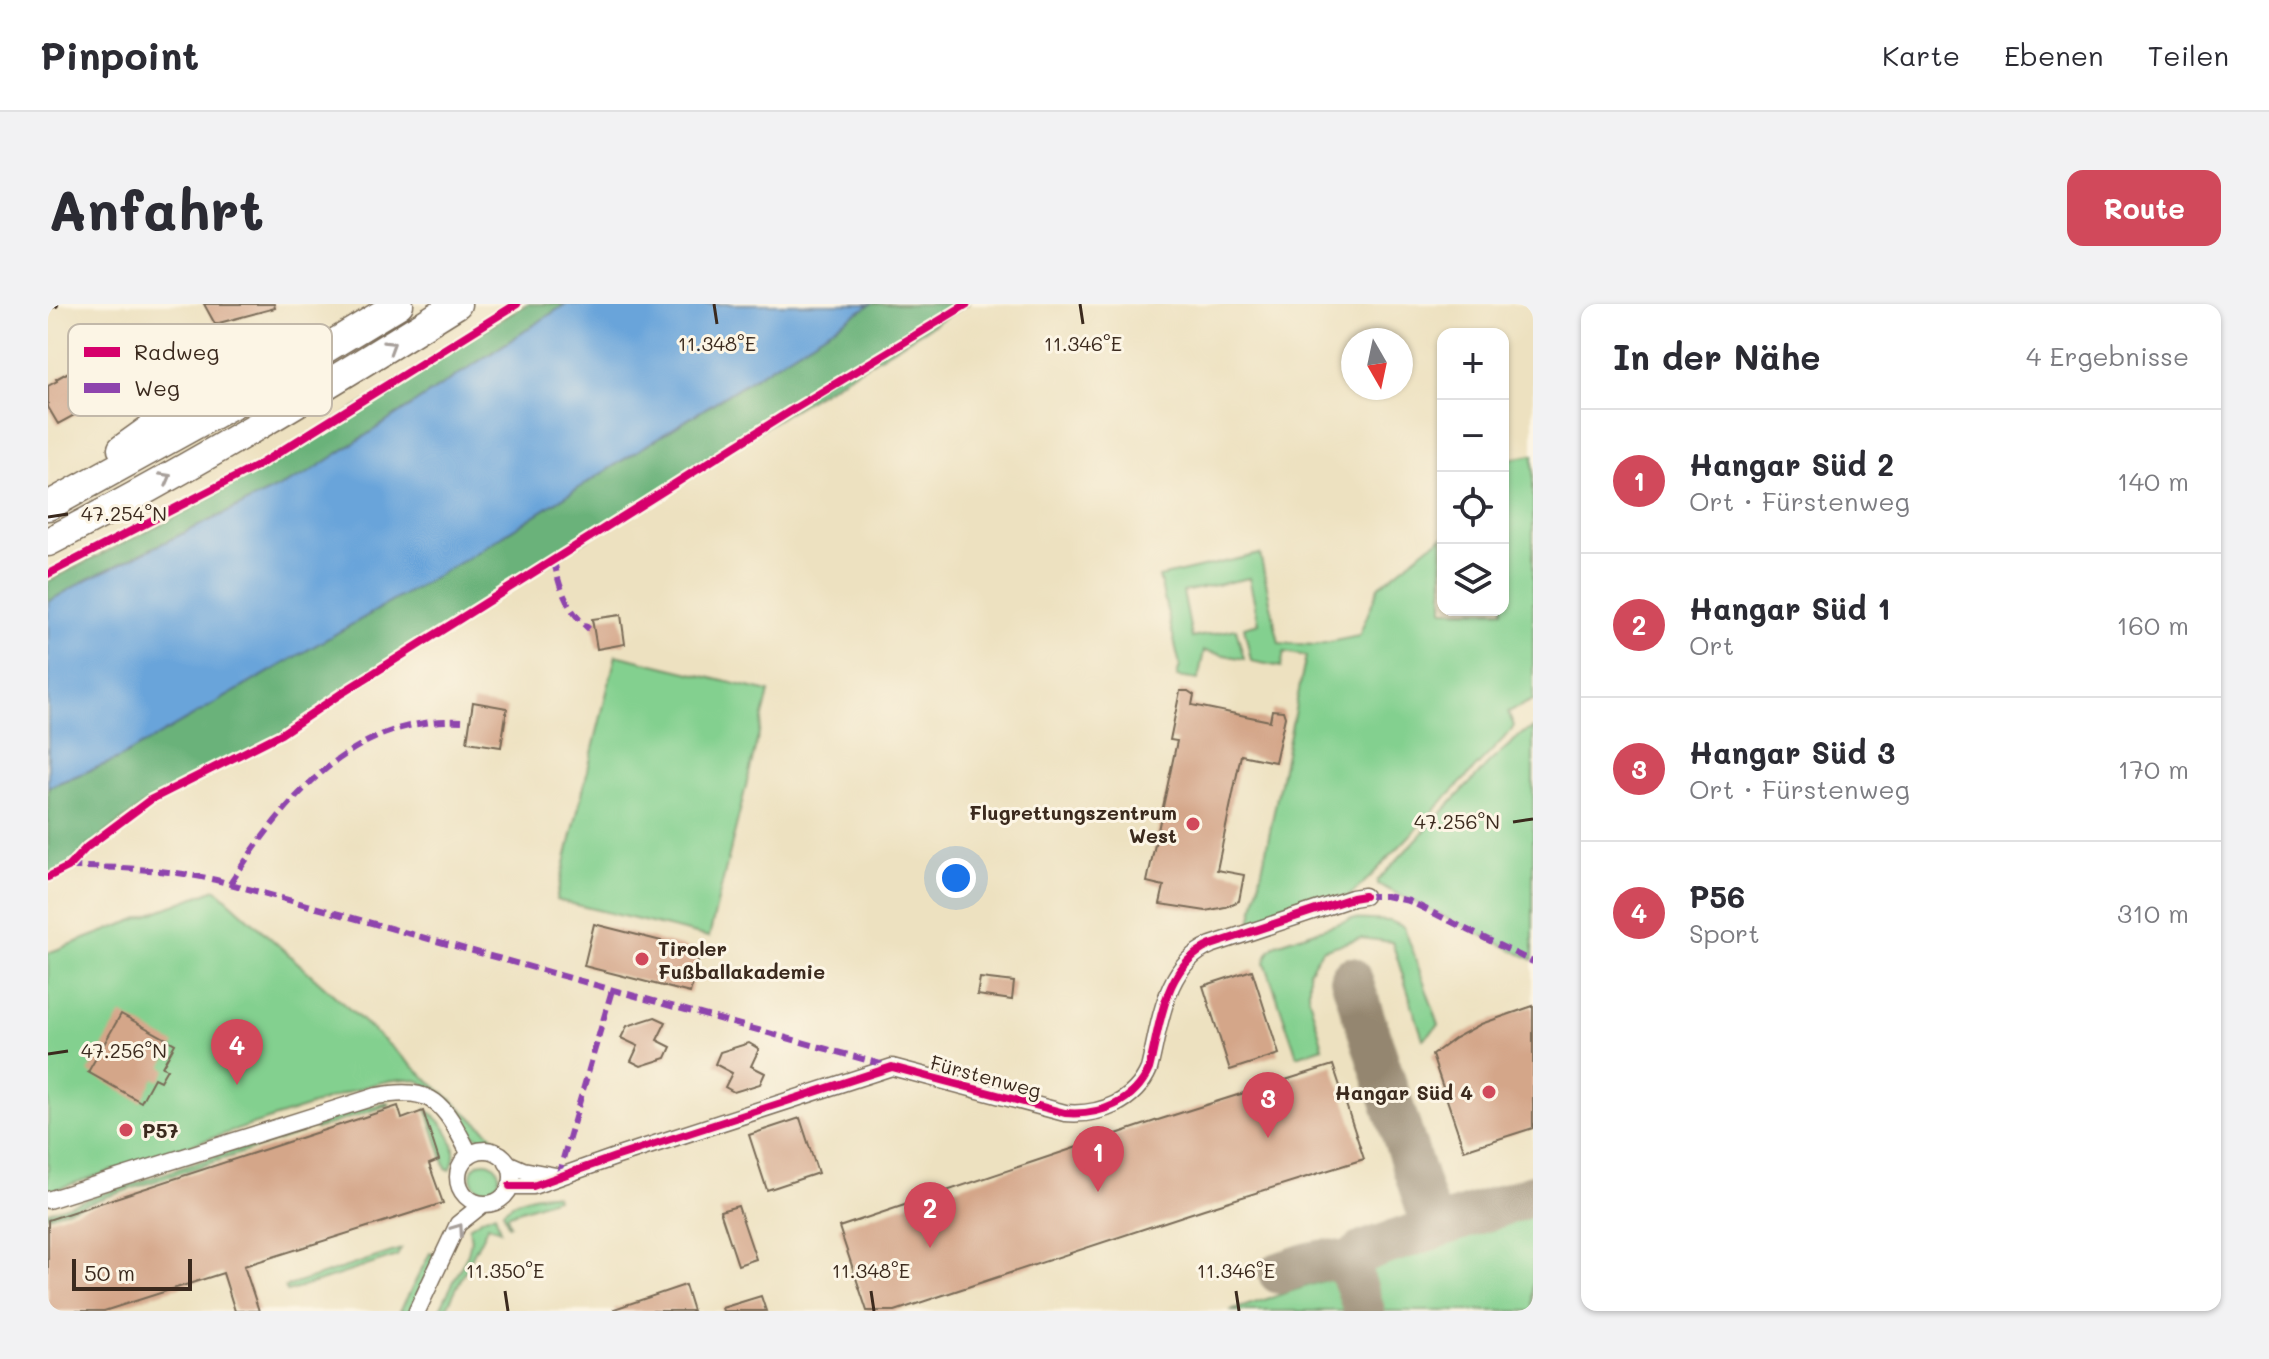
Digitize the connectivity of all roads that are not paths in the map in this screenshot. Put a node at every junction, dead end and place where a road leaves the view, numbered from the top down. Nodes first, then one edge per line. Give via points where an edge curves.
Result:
1 (399, 304) edge
2 (457, 304) edge
3 (332, 345) edge
4 (332, 381) edge
5 (166, 416) edge
6 (212, 416) edge
7 (275, 416) edge
8 (75, 493) junction
9 (48, 506) edge
10 (48, 542) edge
11 (1364, 896) dead end
12 (470, 1155) junction
13 (507, 1163) junction
14 (558, 1176) junction
15 (510, 1186) junction
16 (48, 1200) edge
17 (483, 1204) junction
18 (417, 1311) edge

1 - 3 highway
4 -> 2 highway
5 - 8 highway via 105,462
6 - 8 highway
10 -> 7 highway
8 - 9 highway
11 - 14 street, Fürstenweg via 1196,953 1172,981 1143,1082 1101,1110 1065,1113 892,1067
12 - 13 street via 494,1152
12 - 16 street via 435,1101 391,1093
12 - 17 street via 459,1168 459,1186 468,1199
13 - 14 street, Fürstenweg
13 - 15 street
14 - 15 street, Fürstenweg via 533,1186
15 - 17 street via 501,1199
18 -> 17 street via 458,1224

